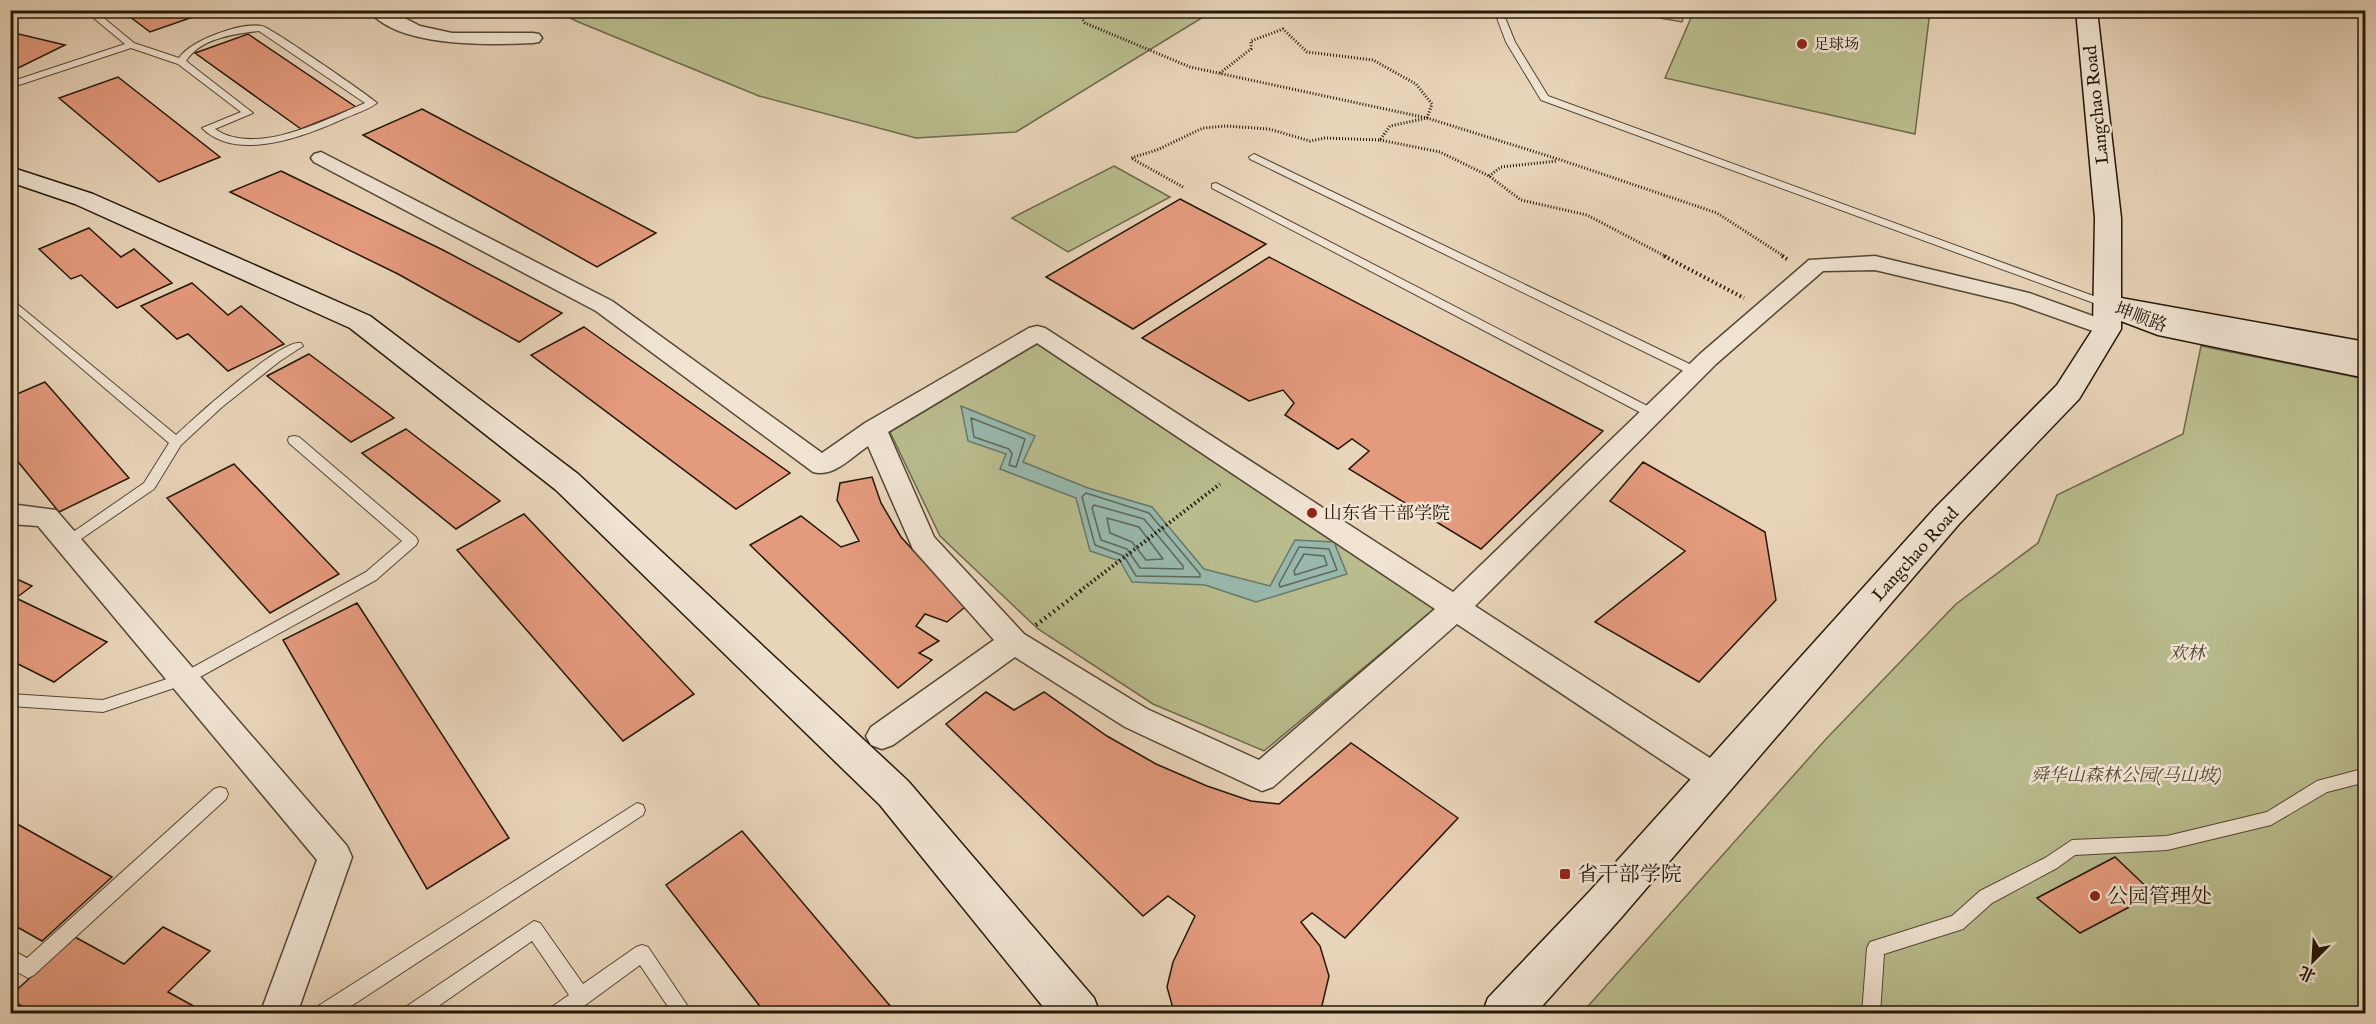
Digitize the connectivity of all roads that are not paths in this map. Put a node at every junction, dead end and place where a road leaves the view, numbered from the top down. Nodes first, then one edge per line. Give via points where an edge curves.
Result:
1 (88, 10) edge
2 (376, 10) edge
3 (1498, 10) edge
4 (2086, 10) edge
5 (532, 38) dead end
6 (130, 45) junction
7 (181, 62) junction
8 (10, 84) edge
9 (1254, 157) dead end
10 (321, 158) dead end
11 (10, 174) edge
12 (1216, 186) dead end
13 (10, 301) edge
14 (2106, 316) junction
15 (297, 346) dead end
16 (2366, 351) edge
17 (2366, 369) edge
18 (1696, 372) junction
19 (1653, 414) junction
20 (874, 429) junction
21 (294, 440) dead end
22 (176, 442) junction
23 (10, 514) edge
24 (69, 543) junction
25 (1455, 608) junction
26 (1014, 642) junction
27 (184, 679) junction
28 (10, 700) edge
29 (882, 736) dead end
30 (2366, 775) edge
31 (1716, 779) junction
32 (220, 794) dead end
33 (637, 810) dead end
34 (10, 957) edge
35 (580, 997) junction
36 (278, 1014) edge
37 (322, 1014) edge
38 (411, 1014) edge
39 (557, 1014) edge
40 (684, 1014) edge
41 (1078, 1014) edge
42 (1504, 1014) edge
43 (1870, 1014) edge

1 - 6 lane
2 - 5 street via 394,23 428,36 468,41
3 - 14 lane via 1544,98
4 - 14 street, Langchao Road via 2108,218
6 - 7 lane
6 - 8 lane
7 - 7 lane via 248,113 207,128 226,140 288,138 372,103 261,28 214,38 185,52
9 - 18 lane
10 - 20 street via 604,306 822,466
11 - 41 street via 84,199 360,322 567,482 894,793
12 - 19 lane
13 - 22 lane
14 - 16 street, 坤顺路
14 - 17 street, 坤顺路
14 - 18 street via 1875,263 1817,265
14 - 31 street, Langchao Road via 2068,392 1947,516
15 - 22 lane via 218,404
18 - 19 street
19 - 25 street
20 - 25 street via 1036,333
20 - 26 street via 923,542
21 - 27 lane via 411,541 371,576
22 - 24 lane via 149,486
23 - 24 street via 46,517
24 - 27 street
25 - 26 street via 1262,777 1136,718
25 - 31 street
26 - 29 street
27 - 28 lane via 103,706
27 - 36 street via 335,857
30 - 43 lane via 2323,786 2271,818 2167,843 2072,848 1986,897 1957,923 1876,948
31 - 42 street, Langchao Road
32 - 34 lane via 28,969
33 - 37 lane
35 - 38 lane via 534,929
35 - 39 lane
35 - 40 lane via 642,953

